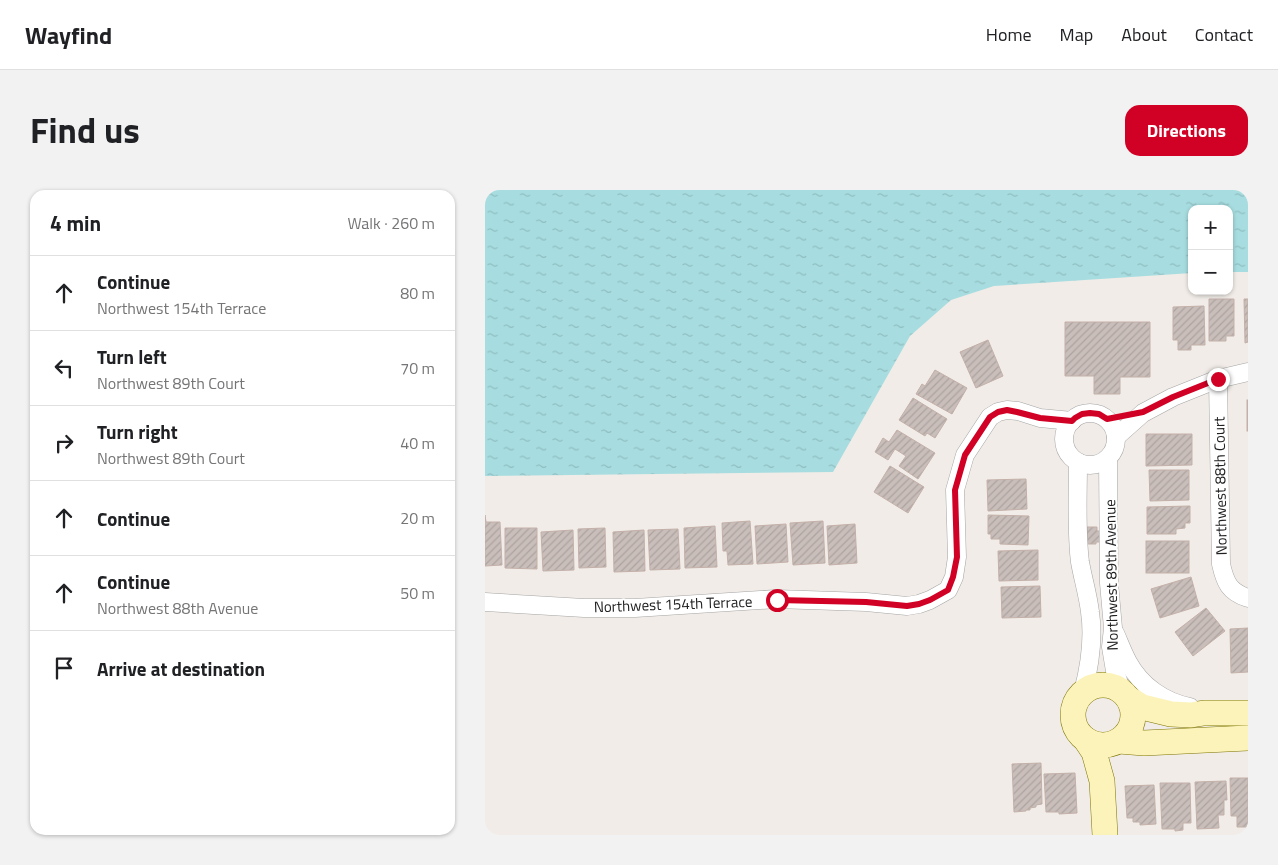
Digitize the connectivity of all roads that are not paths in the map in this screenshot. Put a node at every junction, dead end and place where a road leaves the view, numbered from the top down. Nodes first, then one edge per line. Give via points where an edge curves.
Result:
1 (1248, 372) edge
2 (1218, 379) junction
3 (1143, 412) junction
4 (1040, 418) junction
5 (1107, 419) junction
6 (1072, 421) junction
7 (1117, 437) junction
8 (1065, 443) junction
9 (1108, 459) junction
10 (1079, 462) junction
11 (1241, 594) edge
12 (485, 602) edge
13 (1113, 628) junction
14 (1083, 692) junction
15 (1125, 694) junction
16 (1204, 713) junction
17 (1248, 713) edge
18 (1248, 738) edge
19 (1086, 740) junction
20 (1116, 742) junction
21 (1102, 782) junction
22 (1105, 835) edge

1 - 2 street
2 - 3 street
2 - 11 street, Northwest 88th Court via 1221,564 1229,586
3 - 5 street
3 - 7 street
4 - 6 street
4 - 8 street
4 - 12 street, Northwest 154th Terrace via 1007,410 998,412 990,417 965,455 955,490 957,557 953,577 948,590 919,604 777,600 627,608
5 - 6 street via 1090,413
5 - 7 street
6 - 8 street via 1065,431
7 - 9 street via 1114,452
8 - 10 street via 1069,454
9 - 10 street via 1091,465
9 - 13 street, Northwest 89th Avenue via 1109,583
10 - 14 street, Northwest 89th Avenue via 1080,562 1092,630
13 - 15 street, Northwest 89th Avenue via 1111,647 1115,670
13 - 16 street via 1128,662 1151,690 1163,698
14 - 15 street via 1106,685
14 - 19 street via 1077,699 1073,717 1079,734
15 - 16 street via 1142,706 1171,714
15 - 20 street via 1134,717 1127,734
16 - 17 street
18 - 20 street
19 - 20 street via 1104,746
19 - 21 street via 1094,752
20 - 21 street
21 - 22 street

